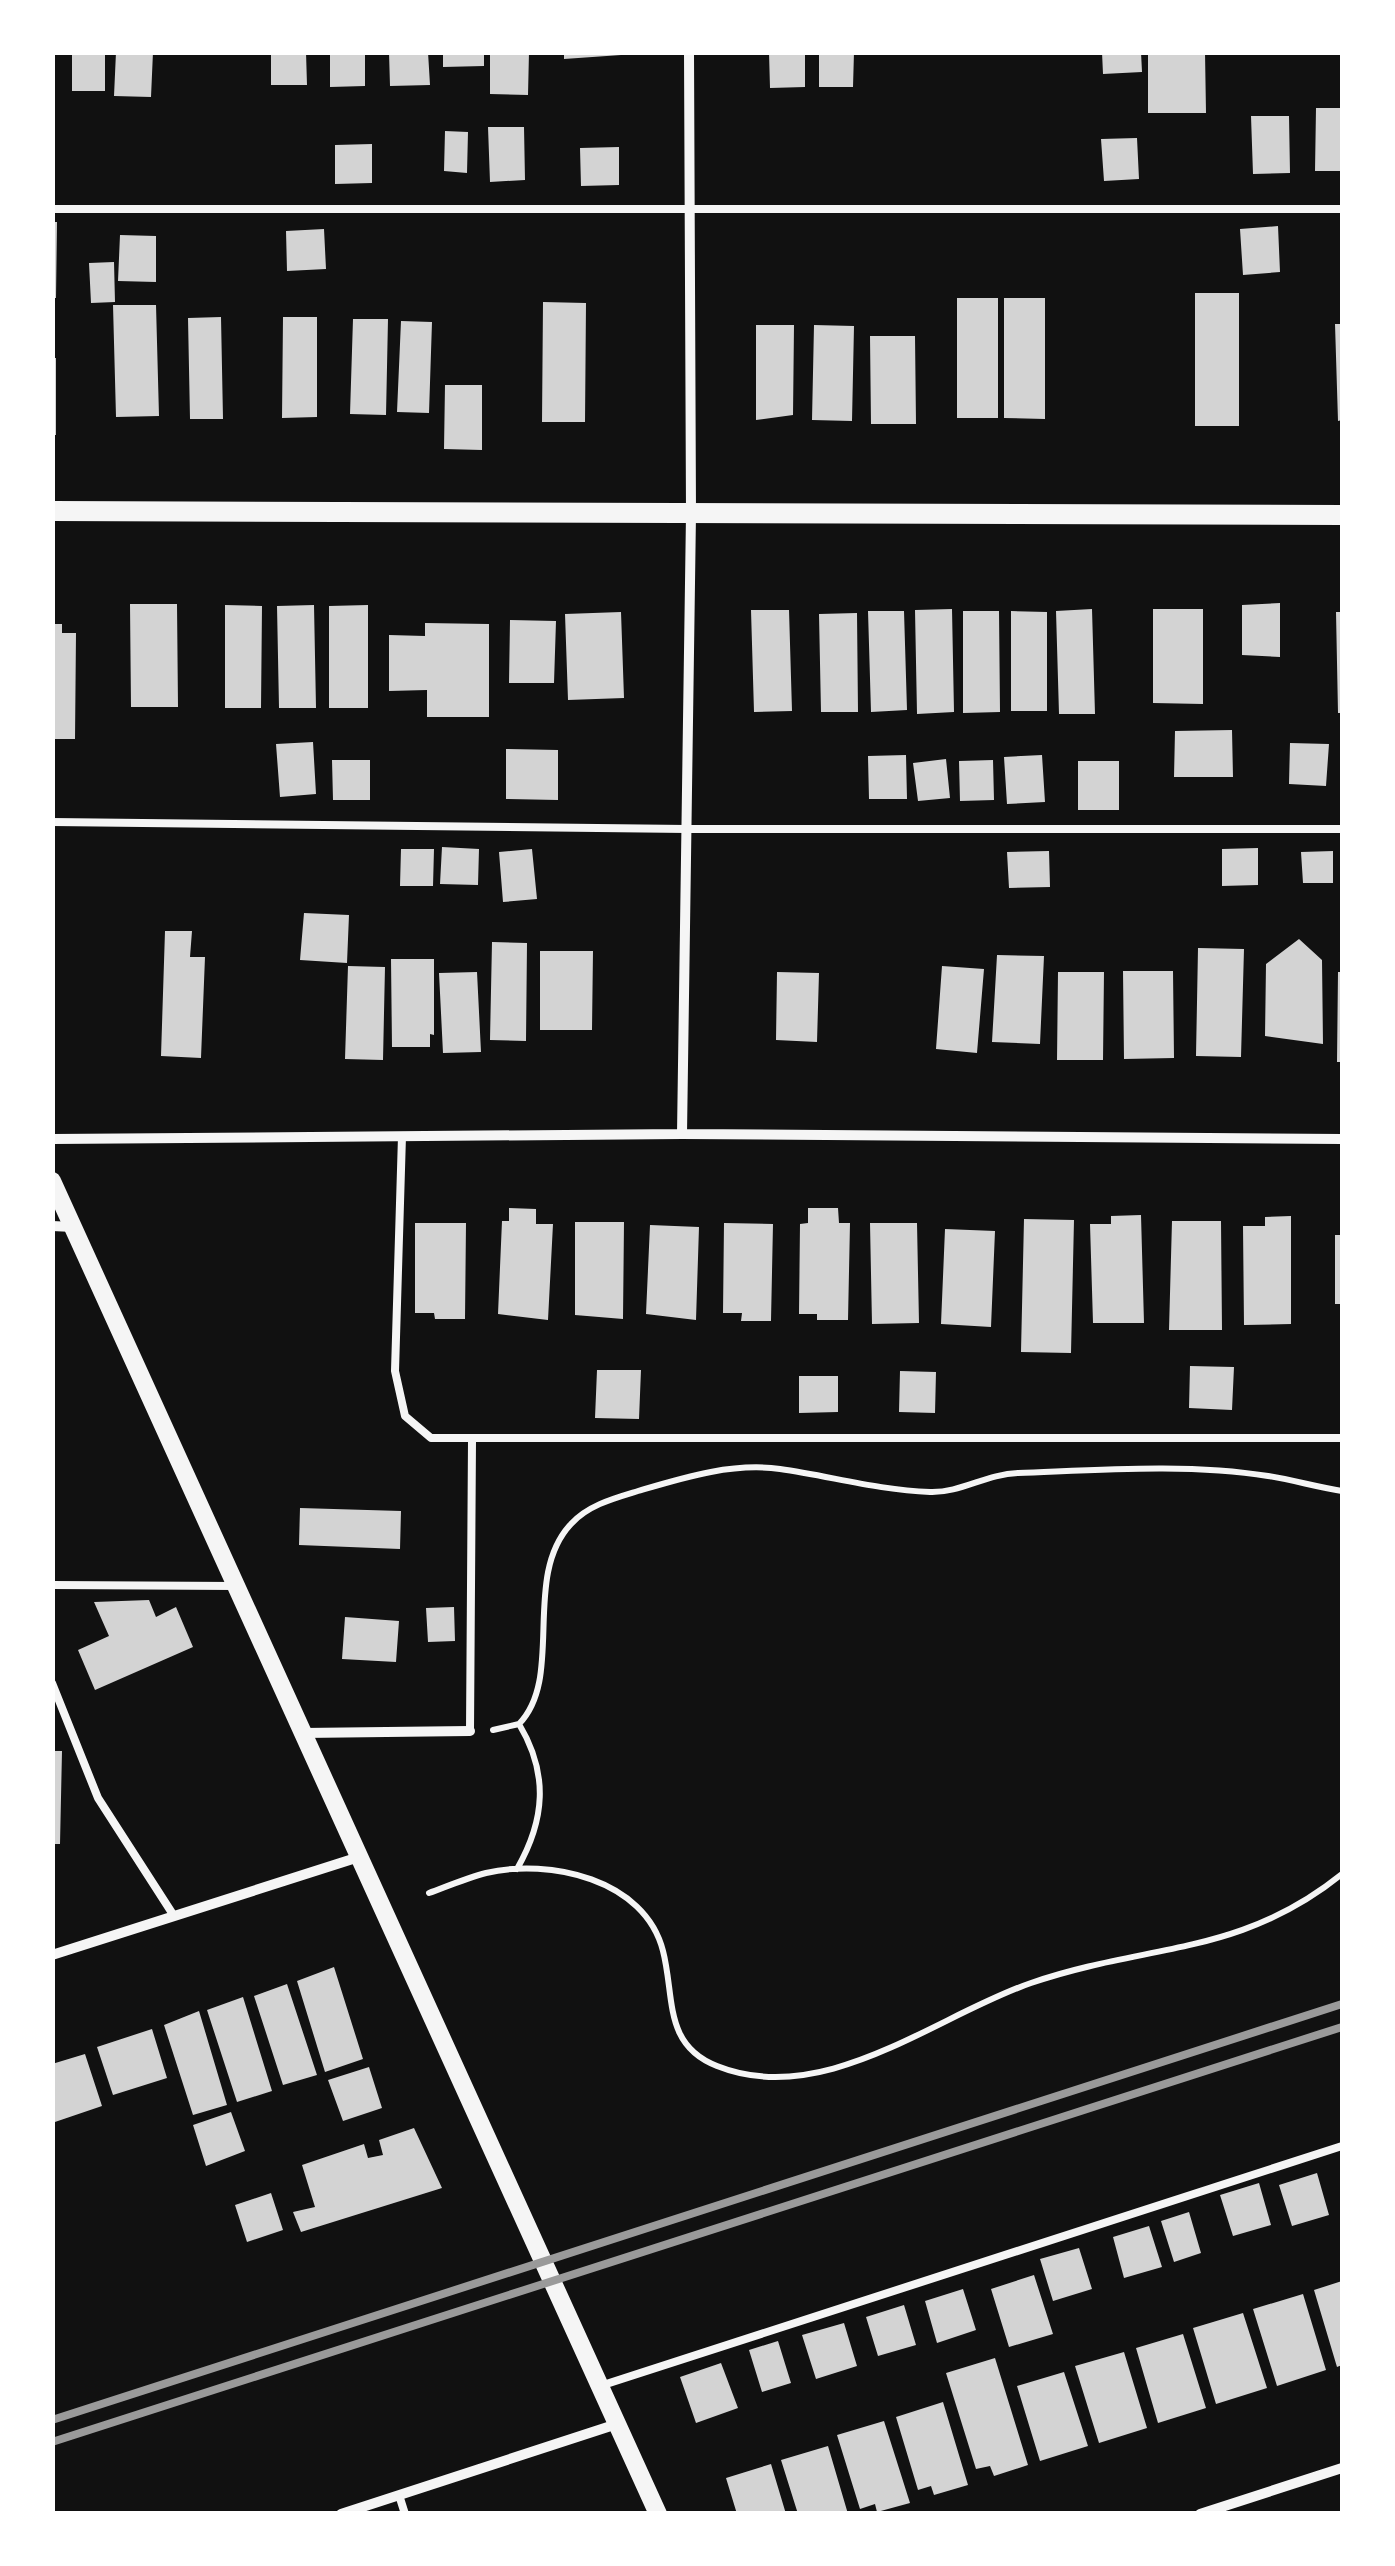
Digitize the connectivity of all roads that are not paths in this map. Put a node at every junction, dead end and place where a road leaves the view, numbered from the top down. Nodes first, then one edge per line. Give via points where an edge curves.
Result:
1 (689, 52) edge
2 (52, 209) edge
3 (690, 209) junction
4 (1342, 209) edge
5 (52, 511) edge
6 (692, 514) junction
7 (1342, 515) edge
8 (52, 822) edge
9 (1342, 829) edge
10 (687, 830) junction
11 (682, 1134) junction
12 (402, 1136) junction
13 (52, 1139) edge
14 (1342, 1139) edge
15 (52, 1181) edge
16 (52, 1226) edge
17 (73, 1227) junction
18 (1342, 1438) edge
19 (472, 1441) junction
20 (52, 1585) edge
21 (236, 1586) junction
22 (52, 1683) edge
23 (470, 1731) joint
24 (303, 1733) junction
25 (360, 1857) junction
26 (174, 1916) junction
27 (52, 1952) edge
28 (1342, 2146) edge
29 (600, 2386) junction
30 (617, 2424) junction
31 (1342, 2468) edge
32 (398, 2495) junction
33 (340, 2514) edge
34 (406, 2514) edge
35 (658, 2514) edge
36 (1200, 2514) edge

1 - 3 street
2 - 3 lane
3 - 4 lane
3 - 6 street
5 - 6 main road
6 - 7 main road
6 - 10 street
8 - 10 lane
9 - 10 lane
10 - 11 street
11 - 12 street
11 - 14 street
12 - 13 street
12 - 19 lane via 399,1395 418,1432
15 - 17 street
16 - 17 street
17 - 21 street
18 - 19 lane
19 - 23 lane
20 - 21 lane
21 - 24 street
22 - 26 lane via 98,1798
23 - 24 street
24 - 25 street
25 - 26 street
25 - 29 street
26 - 27 street
28 - 29 lane
29 - 30 street
30 - 32 street
30 - 35 street
31 - 36 street
32 - 33 street
32 - 34 lane

